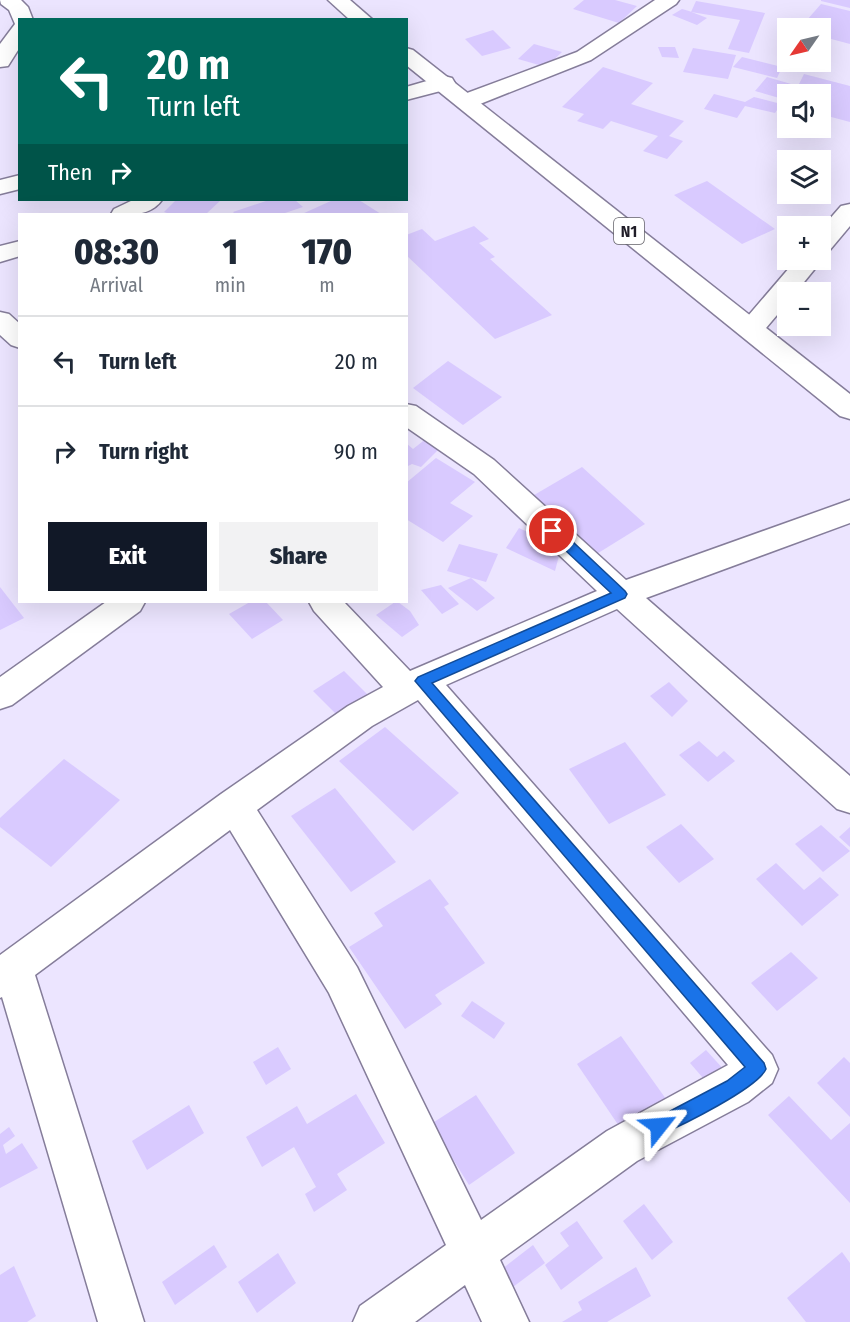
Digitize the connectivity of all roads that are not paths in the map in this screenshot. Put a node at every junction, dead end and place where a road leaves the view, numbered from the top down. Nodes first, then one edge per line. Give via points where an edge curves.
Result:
1 (8, 0) edge
2 (338, 0) edge
3 (669, 0) edge
4 (24, 18) edge
5 (360, 18) edge
6 (18, 32) edge
7 (408, 56) edge
8 (0, 61) edge
9 (444, 83) junction
10 (408, 93) edge
11 (467, 101) junction
12 (18, 182) edge
13 (0, 187) edge
14 (148, 201) edge
15 (850, 211) edge
16 (125, 213) edge
17 (831, 233) edge
18 (18, 249) edge
19 (0, 254) edge
20 (801, 270) edge
21 (0, 321) edge
22 (751, 329) junction
23 (18, 337) edge
24 (850, 409) edge
25 (408, 414) edge
26 (850, 511) edge
27 (621, 594) junction
28 (128, 603) edge
29 (326, 603) edge
30 (415, 686) junction
31 (0, 695) edge
32 (850, 798) edge
33 (234, 805) junction
34 (6, 973) edge
35 (472, 1251) junction
36 (121, 1322) edge
37 (376, 1322) edge
38 (506, 1322) edge

1 - 4 main road
2 - 5 main road
3 - 11 main road via 584,56
6 - 8 main road
7 - 9 main road, N1
9 - 10 main road
9 - 11 main road, N1
11 - 22 main road, N1
12 - 13 main road
14 - 16 main road
15 - 17 main road
18 - 19 main road
20 - 22 main road
21 - 23 main road
22 - 24 main road, N1
25 - 27 main road via 484,467
26 - 27 main road
27 - 30 main road
27 - 32 main road
28 - 31 main road
29 - 30 main road
30 - 33 main road via 360,716
30 - 35 main road via 758,1069 733,1087 622,1146
33 - 34 main road
33 - 35 main road via 343,980
34 - 36 main road
35 - 37 main road
35 - 38 main road

